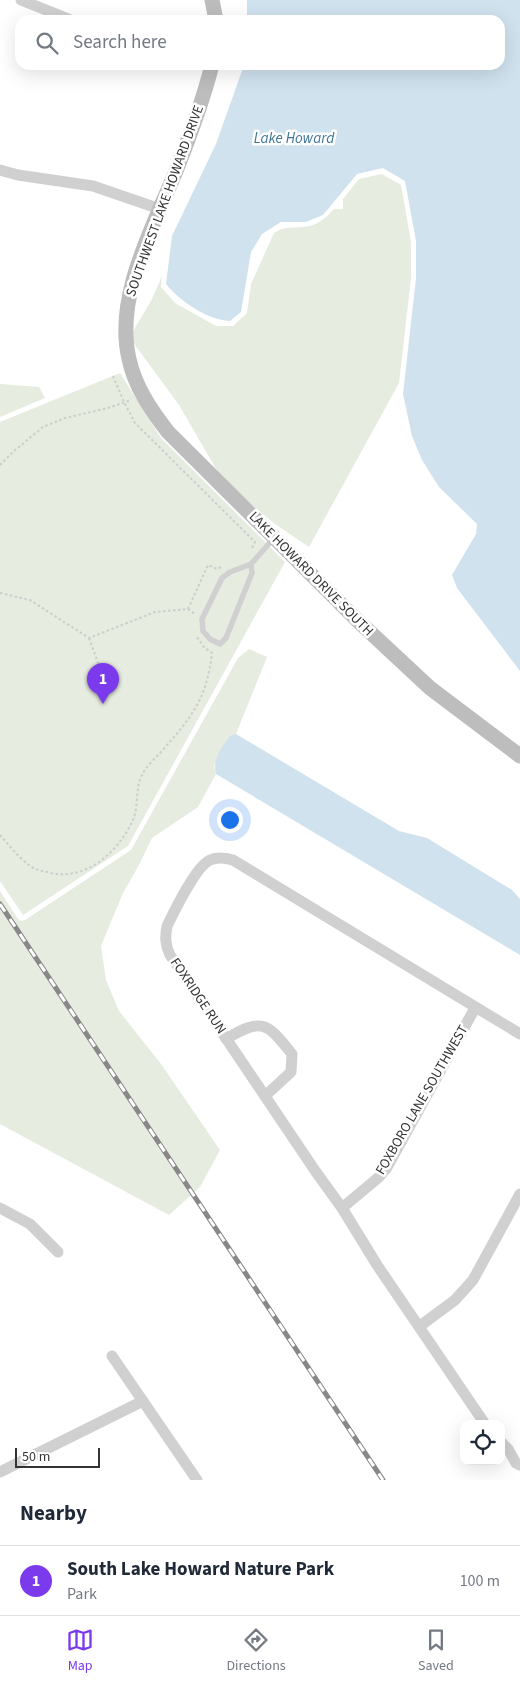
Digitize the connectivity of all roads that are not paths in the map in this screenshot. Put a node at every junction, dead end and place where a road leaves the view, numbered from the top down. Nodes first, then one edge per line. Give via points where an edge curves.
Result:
1 (21, 0) edge
2 (212, 0) edge
3 (58, 15) edge
4 (215, 15) edge
5 (211, 70) edge
6 (0, 170) edge
7 (160, 209) junction
8 (131, 367) joint
9 (274, 538) junction
10 (252, 564) junction
11 (520, 756) edge
12 (475, 1008) junction
13 (520, 1034) edge
14 (226, 1039) junction
15 (265, 1096) junction
16 (520, 1194) edge
17 (0, 1208) edge
18 (342, 1208) junction
19 (58, 1252) dead end
20 (420, 1326) junction
21 (112, 1356) dead end
22 (143, 1401) junction
23 (482, 1420) edge
24 (510, 1447) edge
25 (520, 1466) edge
26 (0, 1472) edge
27 (197, 1480) edge

1 - 3 street
2 - 4 street
5 - 7 street, SOUTHWEST LAKE HOWARD DRIVE
6 - 7 street via 93,186
7 - 8 street, SOUTHWEST LAKE HOWARD DRIVE via 128,300 125,319
8 - 9 street, LAKE HOWARD DRIVE SOUTH via 143,396 168,432
9 - 10 lane
9 - 11 street, LAKE HOWARD DRIVE SOUTH via 430,688
10 - 10 lane via 222,578 202,619 203,632 220,644 226,638 252,573
12 - 13 street, FOXRIDGE RUN
12 - 14 street, FOXRIDGE RUN via 233,860 223,858 210,860 196,873 167,926 166,948
12 - 18 street, FOXBORO LANE SOUTHWEST via 386,1169
14 - 15 street, FOXRIDGE RUN
14 - 15 street via 245,1027 266,1027 274,1031 292,1054 291,1072
15 - 18 street, FOXRIDGE RUN
16 - 20 street via 467,1287
17 - 19 street via 30,1224
18 - 20 street, FOXRIDGE RUN
20 - 23 street, FOXRIDGE RUN
21 - 22 street
22 - 26 street
22 - 27 street
24 - 25 street

